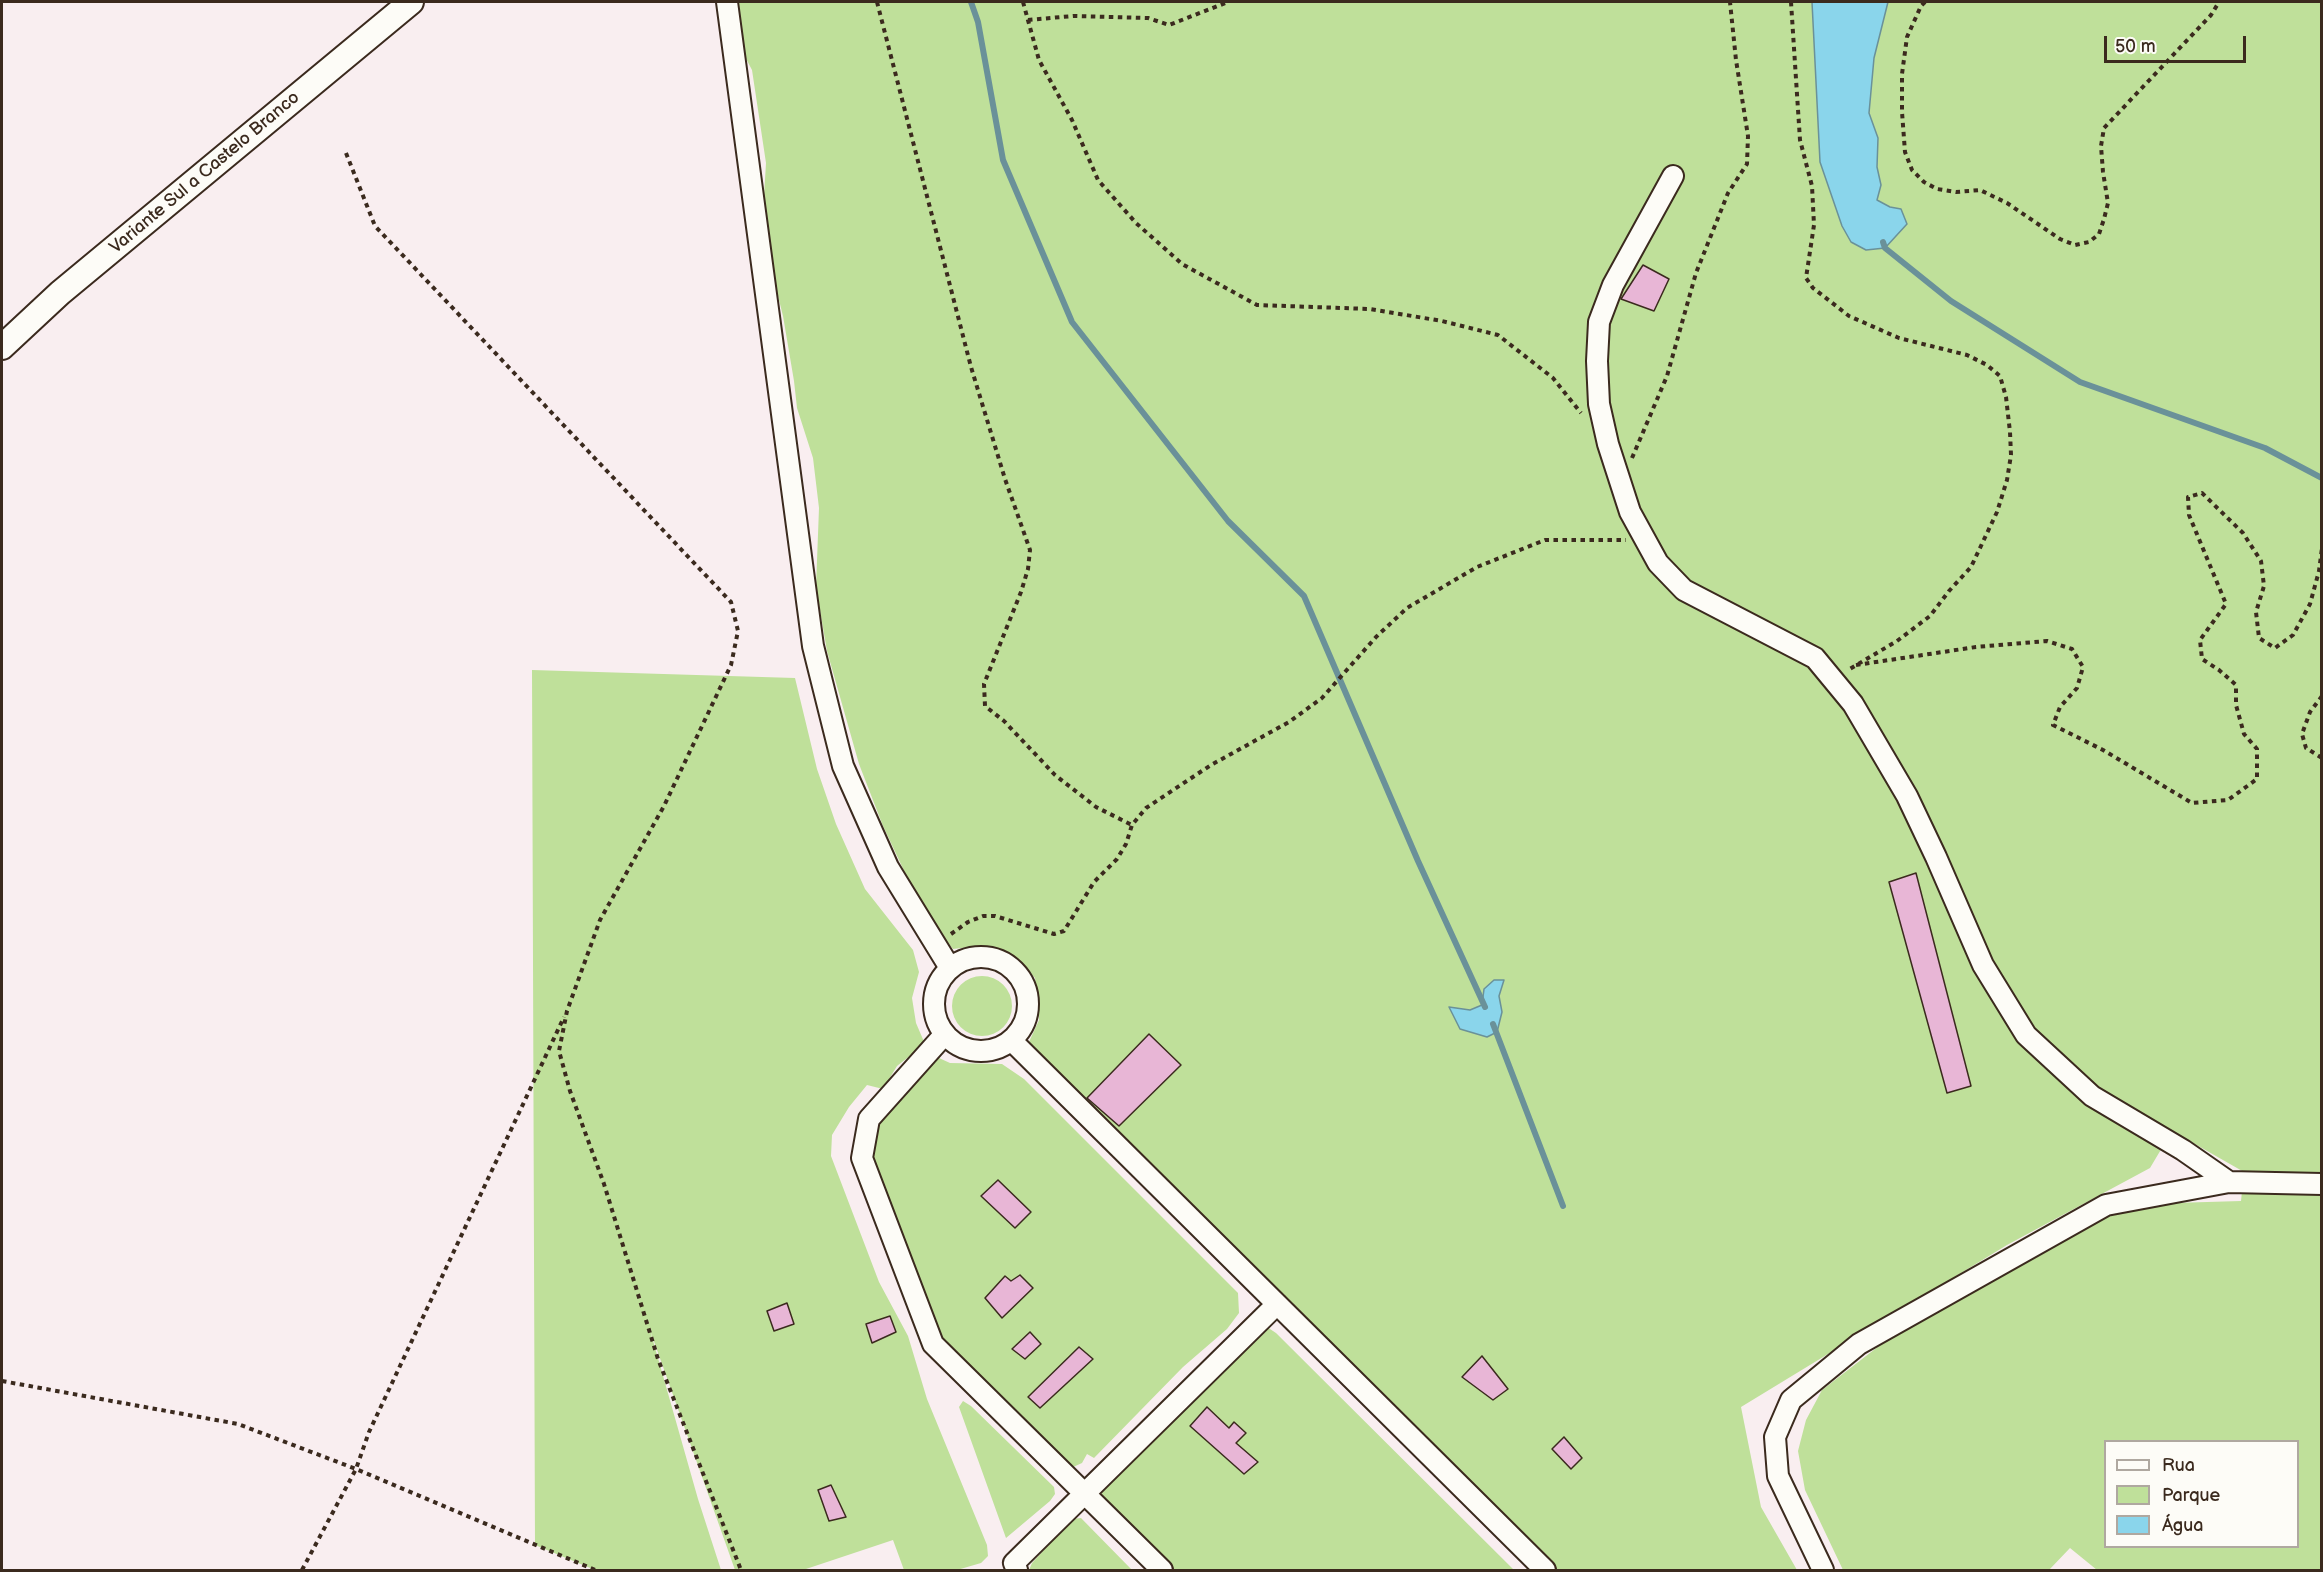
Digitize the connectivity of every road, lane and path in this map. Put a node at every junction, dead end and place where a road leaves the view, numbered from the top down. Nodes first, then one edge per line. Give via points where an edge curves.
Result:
1 (411, 2) edge
2 (727, 2) edge
3 (877, 2) edge
4 (1023, 2) edge
5 (1228, 2) edge
6 (1730, 2) edge
7 (1791, 2) edge
8 (1925, 2) edge
9 (2220, 2) edge
10 (1028, 20) junction
11 (346, 153) dead end
12 (1673, 176) dead end
13 (2, 347) edge
14 (1587, 419) dead end
15 (1623, 491) junction
16 (1645, 541) junction
17 (2322, 548) edge
18 (1856, 665) junction
19 (1832, 678) junction
20 (2322, 696) edge
21 (2322, 758) edge
22 (1132, 825) junction
23 (939, 950) junction
24 (950, 968) junction
25 (567, 1011) junction
26 (944, 1035) junction
27 (1012, 1041) junction
28 (2229, 1182) junction
29 (2322, 1184) edge
30 (1277, 1304) junction
31 (2, 1381) edge
32 (356, 1469) junction
33 (1084, 1493) junction
34 (1015, 1567) edge
35 (302, 1570) edge
36 (596, 1570) edge
37 (741, 1570) edge
38 (1162, 1570) edge
39 (1545, 1570) edge
40 (1823, 1570) edge

1 - 13 main road, Variante Sul a Castelo Branco via 60,293
2 - 23 street via 813,646 843,766 888,867
3 - 22 path via 971,366 1030,550 1021,592 984,684 985,706 1055,774 1096,807
4 - 10 path
5 - 10 path via 1169,25 1148,18 1073,16
6 - 15 path via 1748,136 1747,164 1728,193 1696,273 1667,375 1640,436
7 - 18 path via 1798,124 1812,186 1812,247 1806,278 1849,316 1899,338 1966,355 1988,365 2000,376 2010,432 2007,480 1971,567 1930,616
8 - 9 path via 1907,37 1902,74 1905,152 1912,171 1937,189 1980,190 2075,245 2099,234 2108,204 2101,146 2104,128
10 - 14 path via 1039,60 1072,120 1098,180 1136,223 1182,264 1257,305 1370,309 1498,335 1553,378
11 - 25 path via 375,226 731,602 738,631 731,665 664,806 600,920
12 - 15 street via 1613,285 1599,321 1599,404
15 - 16 street
16 - 19 street via 1658,563 1684,590 1815,658
16 - 22 path via 1545,540 1477,567 1435,590 1392,622 1322,698 1146,808
17 - 18 path via 2310,604 2294,635 2275,648 2259,638 2256,612 2264,586 2261,561 2243,533 2202,493 2188,497 2189,515 2226,604 2200,640 2202,659 2236,685 2236,705 2244,734 2258,749 2257,779 2228,800 2192,803 2054,725 2060,707 2077,688 2083,667 2072,649 2047,641
18 - 19 path
19 - 28 street via 1853,704 1907,796 1983,965 2026,1035 2092,1096 2184,1150
20 - 21 path via 2310,712 2302,734 2306,748
22 - 23 path via 1118,859 1094,882 1064,931 1054,934 1007,918 983,916 954,930
23 - 24 street
24 - 26 street via 937,986 933,1008
24 - 27 street via 962,960 992,958 1017,974 1025,986 1027,1016
25 - 32 path via 369,1432
25 - 37 path via 559,1051 570,1091 604,1184 659,1363
26 - 27 street via 956,1045 984,1052
26 - 33 street via 869,1119 862,1158 933,1344
27 - 30 street
28 - 29 street
28 - 40 street via 2106,1205 1859,1344 1791,1400 1775,1437 1778,1476
30 - 33 street
30 - 39 street
31 - 32 path via 238,1424
32 - 35 path
32 - 36 path
33 - 34 street
33 - 38 street

